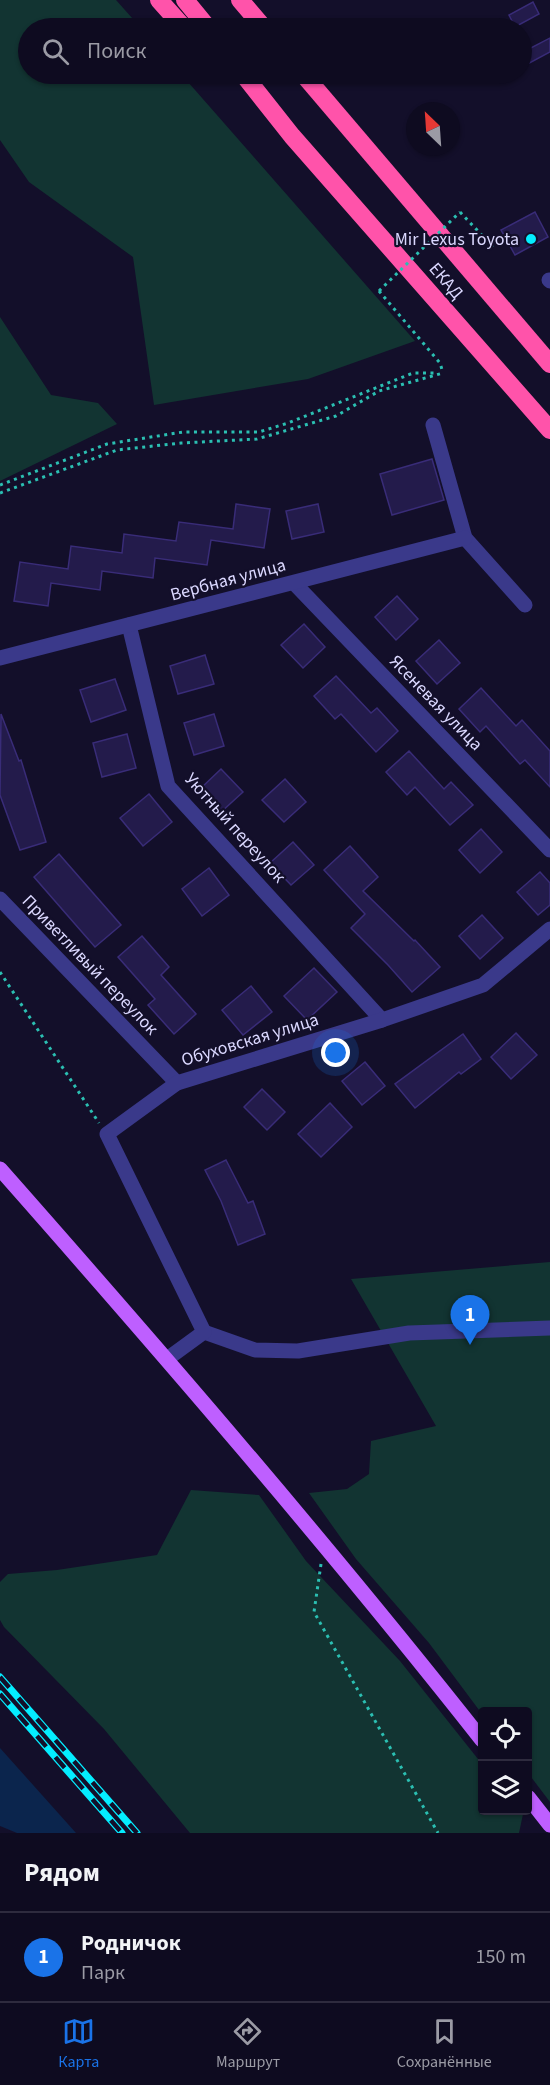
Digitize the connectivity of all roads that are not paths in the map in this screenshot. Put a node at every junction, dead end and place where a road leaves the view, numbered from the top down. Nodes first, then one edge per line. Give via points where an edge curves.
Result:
1 (159, 0) edge
2 (185, 0) edge
3 (240, 0) edge
4 (175, 18) edge
5 (200, 18) edge
6 (255, 18) edge
7 (238, 84) edge
8 (251, 84) edge
9 (312, 84) edge
10 (292, 135) junction
11 (550, 363) edge
12 (433, 425) dead end
13 (550, 430) edge
14 (465, 538) junction
15 (294, 583) junction
16 (525, 605) dead end
17 (129, 625) junction
18 (0, 658) edge
19 (550, 850) edge
20 (0, 899) edge
21 (550, 929) edge
22 (382, 1020) junction
23 (177, 1083) junction
24 (0, 1169) edge
25 (550, 1328) edge
26 (204, 1332) junction
27 (167, 1359) junction
28 (478, 1734) edge
29 (532, 1802) edge
30 (550, 1825) edge

1 - 4 highway
2 - 5 highway
3 - 6 highway
7 - 10 highway
8 - 10 highway, ЕКАД
9 - 11 highway, ЕКАД
10 - 13 highway, ЕКАД
12 - 14 street
14 - 15 street, Вербная улица
14 - 16 street
15 - 17 street, Вербная улица
15 - 19 street, Ясеневая улица
17 - 18 street, Вербная улица
17 - 22 street, Уютный переулок via 168,786
20 - 23 street, Приветливый переулок
21 - 22 street, Обуховская улица via 483,985
22 - 23 street, Обуховская улица
23 - 26 street, Обуховская улица via 106,1134
24 - 27 main road
25 - 26 street via 408,1334 298,1351 255,1350
26 - 27 street
27 - 28 main road
29 - 30 main road

